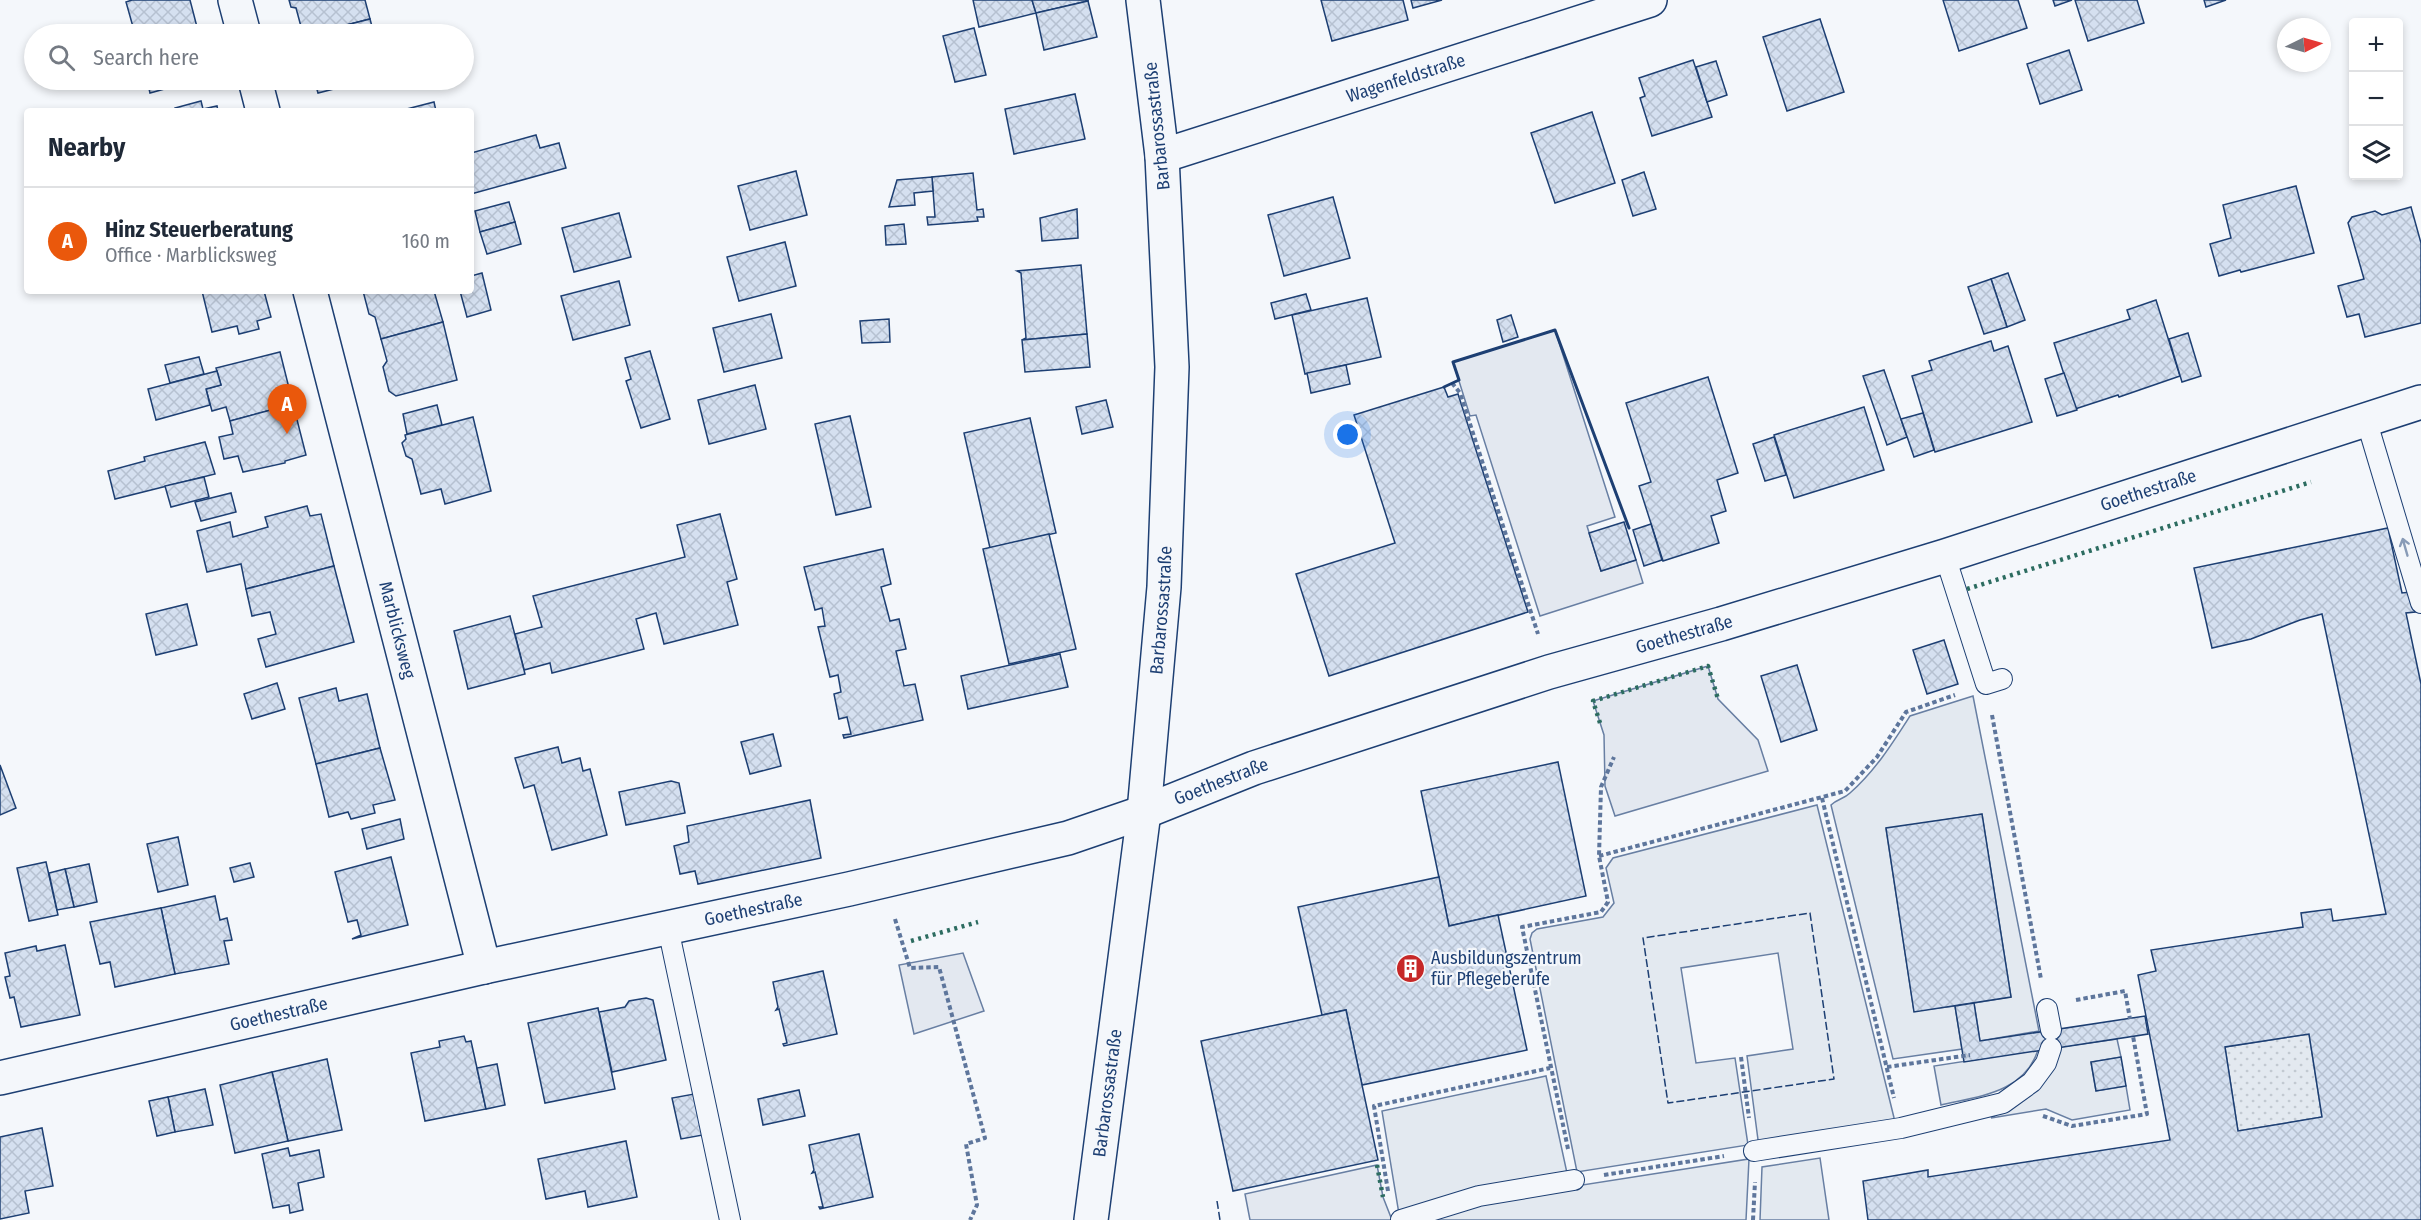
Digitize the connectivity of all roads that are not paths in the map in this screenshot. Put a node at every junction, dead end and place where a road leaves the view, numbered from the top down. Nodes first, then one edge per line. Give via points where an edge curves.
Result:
1 (235, 0) edge
2 (1143, 0) edge
3 (1650, 0) edge
4 (241, 24) edge
5 (258, 90) edge
6 (262, 108) edge
7 (1162, 156) junction
8 (311, 294) edge
9 (2421, 402) edge
10 (2366, 419) junction
11 (1945, 556) junction
12 (2421, 603) edge
13 (1994, 681) road end
14 (1144, 812) junction
15 (668, 928) junction
16 (484, 967) junction
17 (2046, 1006) road end
18 (0, 1078) edge
19 (1754, 1151) road end
20 (1574, 1180) road end
21 (730, 1220) edge
22 (1091, 1220) edge
23 (1401, 1220) edge

1 - 4 street
2 - 7 street, Barbarossastraße
3 - 7 street, Wagenfeldstraße
5 - 6 street
7 - 14 street, Barbarossastraße via 1172,367 1164,587
8 - 16 street, Marblicksweg
9 - 10 street, Goethestraße
10 - 11 street, Goethestraße
12 -> 10 lane
11 - 13 lane
11 - 14 street, Goethestraße via 1549,672 1254,768
14 - 15 street, Goethestraße via 1068,838
14 - 22 street, Barbarossastraße
15 - 16 street, Goethestraße
15 - 21 lane
16 - 18 street, Goethestraße
17 - 19 lane via 2051,1039 2046,1063 2032,1082 2003,1103 1901,1128
20 - 23 lane via 1479,1196

